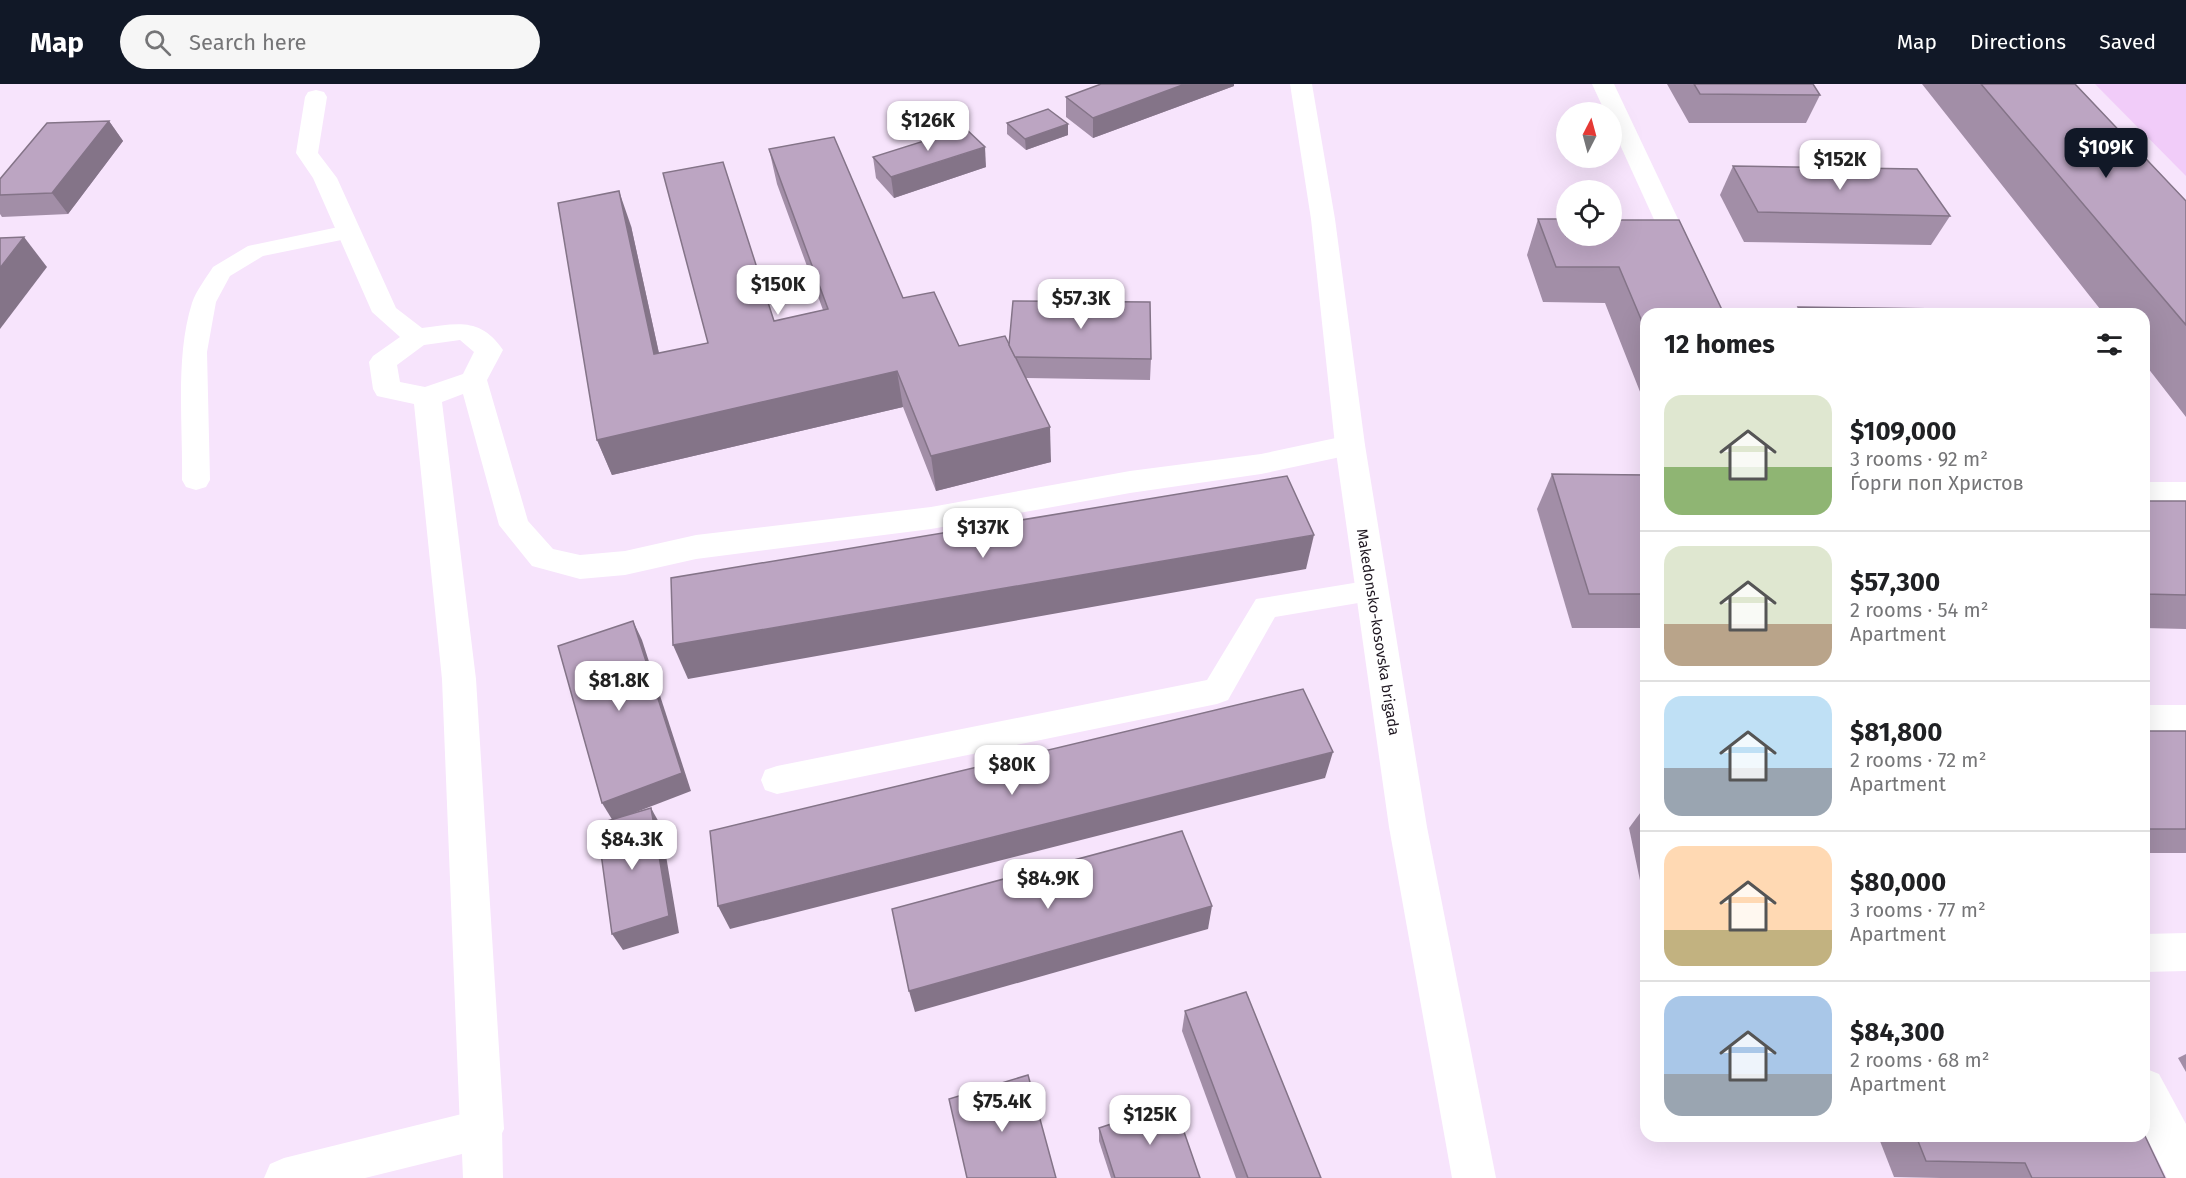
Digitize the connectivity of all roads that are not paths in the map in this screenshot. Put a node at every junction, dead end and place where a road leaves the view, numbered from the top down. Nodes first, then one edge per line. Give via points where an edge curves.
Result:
1 (1301, 84) edge
2 (1603, 84) edge
3 (316, 97) dead end
4 (348, 232) junction
5 (1707, 308) edge
6 (417, 337) junction
7 (472, 380) junction
8 (427, 397) junction
9 (1350, 445) junction
10 (196, 480) dead end
11 (2150, 493) edge
12 (2186, 493) edge
13 (1372, 591) junction
14 (2150, 718) edge
15 (2186, 718) edge
16 (777, 780) dead end
17 (2186, 951) edge
18 (2150, 953) edge
19 (2150, 1100) edge
20 (482, 1129) junction
21 (2186, 1169) edge
22 (285, 1178) edge
23 (483, 1178) edge
24 (1474, 1178) edge

1 - 9 street, Makedonsko-kosovska brigada via 1323,219
2 - 5 street
3 - 4 street via 307,153 325,178
4 - 6 street via 385,312
4 - 10 lane via 256,251 221,272 204,302 195,352
6 - 7 street via 465,331 489,350
6 - 8 street via 383,362 387,389
7 - 8 street
7 - 9 street via 514,525 543,558 580,567 625,563 696,547 931,518 1130,482 1262,464
8 - 20 street via 459,679
9 - 13 street, Makedonsko-kosovska brigada
11 - 12 street
13 - 16 lane via 1266,608 1217,691
13 - 24 street, Makedonsko-kosovska brigada via 1408,827
14 - 15 lane
17 - 18 street
19 - 21 street
20 - 22 lane
20 - 23 lane

